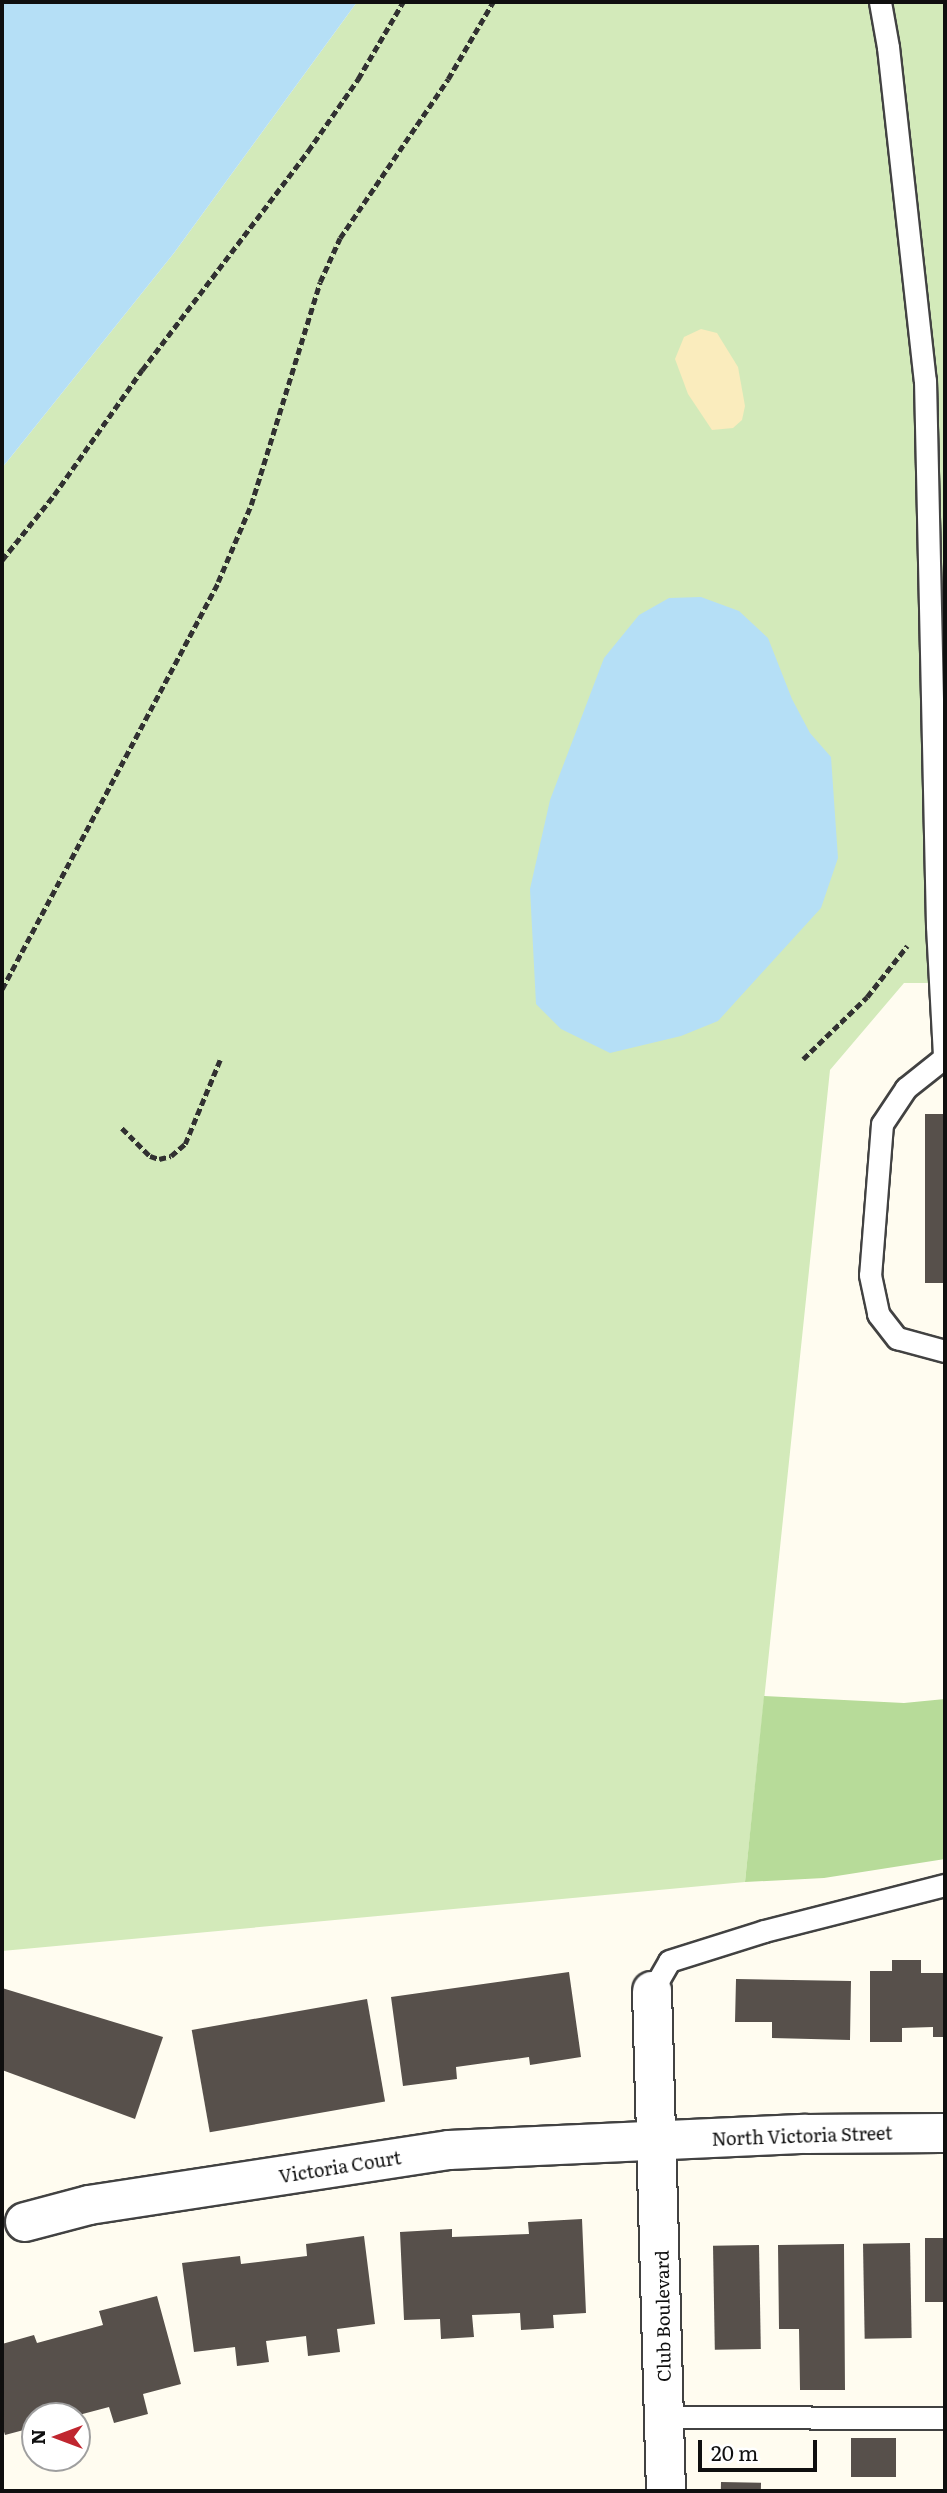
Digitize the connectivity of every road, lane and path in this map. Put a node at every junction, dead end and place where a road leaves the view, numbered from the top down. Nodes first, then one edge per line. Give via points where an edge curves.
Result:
1 (403, 2) edge
2 (493, 2) edge
3 (880, 2) edge
4 (2, 560) edge
5 (914, 937) dead end
6 (2, 989) edge
7 (945, 1057) edge
8 (803, 1059) dead end
9 (220, 1060) dead end
10 (122, 1128) dead end
11 (945, 1352) edge
12 (945, 1885) edge
13 (652, 1991) joint
14 (945, 2133) edge
15 (658, 2141) junction
16 (25, 2222) dead end
17 (665, 2417) junction
18 (945, 2417) edge
19 (666, 2491) edge

1 - 4 path via 315,140
2 - 6 path via 448,79 340,237 320,282 251,505 218,582
3 - 7 lane via 925,380 937,926
5 - 8 path via 867,997
7 - 11 lane via 906,1088 882,1124 870,1275 878,1314 897,1338
9 - 10 path via 185,1144 171,1156 150,1156
12 - 13 lane via 764,1931 669,1961
13 - 15 street, Club Boulevard
14 - 15 street, North Victoria Street
15 - 16 street, Victoria Court via 449,2150 89,2205
15 - 17 street, Club Boulevard
17 - 18 lane
17 - 19 street, Club Boulevard

